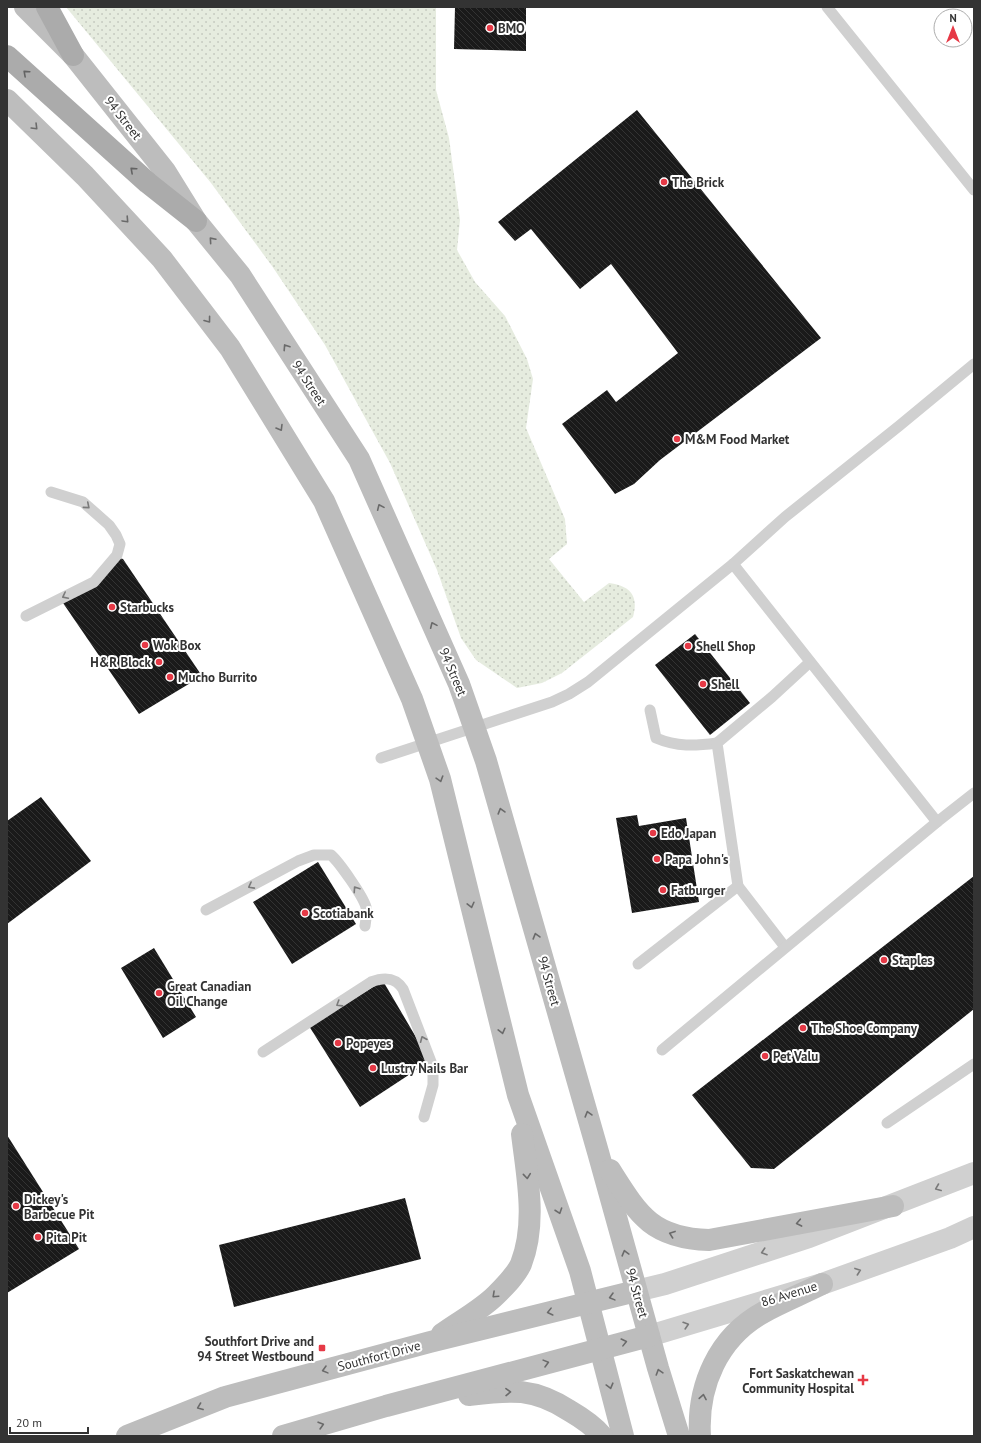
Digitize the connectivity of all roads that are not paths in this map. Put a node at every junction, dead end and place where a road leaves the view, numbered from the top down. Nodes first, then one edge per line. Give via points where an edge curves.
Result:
1 (25, 7) edge
2 (47, 7) edge
3 (827, 7) edge
4 (73, 54) junction
5 (7, 56) edge
6 (7, 100) edge
7 (974, 190) edge
8 (196, 221) junction
9 (974, 364) edge
10 (51, 492) dead end
11 (733, 564) junction
12 (26, 616) dead end
13 (810, 662) junction
14 (650, 710) dead end
15 (475, 726) junction
16 (427, 742) junction
17 (717, 743) junction
18 (381, 758) dead end
19 (974, 793) edge
20 (937, 822) junction
21 (738, 886) junction
22 (206, 910) dead end
23 (365, 926) dead end
24 (785, 947) junction
25 (638, 964) dead end
26 (662, 1050) dead end
27 (263, 1052) dead end
28 (974, 1064) edge
29 (518, 1095) junction
30 (424, 1117) dead end
31 (887, 1123) dead end
32 (598, 1152) junction
33 (974, 1173) edge
34 (893, 1206) junction
35 (974, 1227) edge
36 (822, 1284) junction
37 (636, 1290) junction
38 (588, 1303) junction
39 (649, 1336) junction
40 (430, 1342) junction
41 (600, 1348) junction
42 (386, 1406) junction
43 (127, 1436) edge
44 (283, 1436) edge
45 (602, 1436) edge
46 (623, 1436) edge
47 (679, 1436) edge
48 (700, 1436) edge

1 - 4 main road, 94 Street
2 - 4 main road
3 - 7 lane
4 - 8 main road, 94 Street via 164,171
8 -> 5 main road via 148,183
6 -> 16 main road via 85,176 162,259 230,348 324,501 412,699
15 -> 8 main road, 94 Street via 459,684 358,459 240,275
9 - 11 lane via 785,517
10 -> 12 lane via 83,502 109,525 120,544 117,555 94,582
11 - 13 lane
11 - 15 lane via 588,682 569,694
13 - 17 lane
13 - 20 lane
14 - 17 lane via 656,738 669,744 694,746
15 - 16 lane
32 -> 15 main road, 94 Street
16 - 18 lane
16 -> 29 main road via 440,779
17 - 21 lane
19 - 20 lane
20 - 24 lane
21 - 24 lane
21 - 25 lane
23 -> 22 lane via 366,906 336,860 330,855 314,855 298,861
24 - 26 lane
30 -> 27 lane via 433,1085 433,1067 404,989 395,980 371,982
28 - 31 lane
29 -> 38 main road via 580,1271
29 -> 40 main road via 530,1200 527,1245 520,1265 496,1295
34 -> 32 main road via 709,1240 686,1239 666,1232 635,1209
37 -> 32 main road, 94 Street
33 -> 34 street
34 -> 37 street via 809,1237 664,1284
36 -> 35 street, 86 Avenue
39 -> 36 street, 86 Avenue
48 -> 36 main road via 699,1423 705,1388 720,1352 744,1326 762,1313
37 -> 38 main road, Southfort Drive
37 - 39 main road, 94 Street
38 -> 40 main road, Southfort Drive
38 - 41 main road
41 -> 39 main road, 86 Avenue
47 -> 39 main road, 94 Street
40 -> 43 main road, Southfort Drive via 225,1397
42 -> 41 main road
41 -> 46 main road
44 -> 42 main road
42 -> 45 main road via 497,1392 528,1392 549,1398 596,1429

